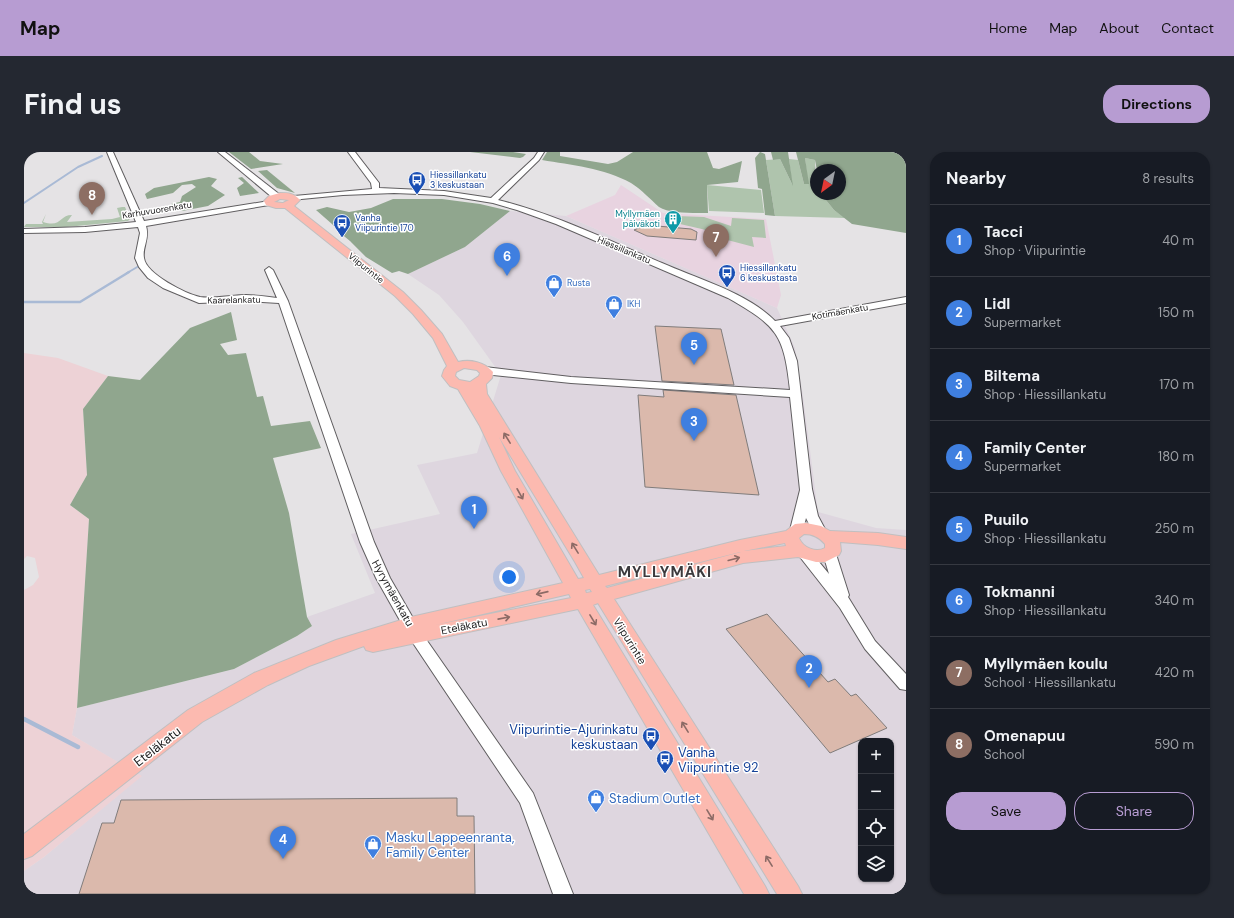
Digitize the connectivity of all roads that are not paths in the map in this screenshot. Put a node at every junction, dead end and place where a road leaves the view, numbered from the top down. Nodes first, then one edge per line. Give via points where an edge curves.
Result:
1 (110, 152) edge
2 (221, 152) edge
3 (350, 152) edge
4 (541, 152) edge
5 (376, 191) junction
6 (272, 200) junction
7 (493, 201) junction
8 (291, 202) junction
9 (141, 224) junction
10 (24, 231) edge
11 (269, 270) dead end
12 (906, 300) edge
13 (283, 301) junction
14 (774, 324) junction
15 (438, 337) junction
16 (454, 367) junction
17 (481, 375) junction
18 (463, 386) junction
19 (796, 394) junction
20 (806, 490) junction
21 (794, 533) junction
22 (828, 542) junction
23 (906, 543) edge
24 (906, 547) edge
25 (802, 552) junction
26 (598, 589) junction
27 (577, 594) junction
28 (845, 604) junction
29 (414, 630) junction
30 (906, 684) edge
31 (24, 848) edge
32 (563, 894) edge
33 (757, 894) edge
34 (790, 894) edge

1 - 9 street
2 - 6 street
3 - 5 street via 375,183
4 - 7 street via 537,159
5 - 7 street, Hiessillankatu via 438,193
5 - 8 street, Hiessillankatu via 334,193
6 - 8 main road via 274,205
6 - 9 street, Karhuvuorenkatu
7 - 14 street, Hiessillankatu via 538,213 731,296
8 - 15 main road, Viipurintie via 399,294
9 - 10 street, Karhuvuorenkatu via 68,231
9 - 13 street, Kaarelankatu via 144,233 139,258 151,276 166,286 199,300 247,298
11 - 13 street, Hyrymäenkatu
12 - 14 street, Kotimäenkatu
13 - 29 street, Hyrymäenkatu via 366,542 382,578
14 - 19 street, Hiessillankatu via 789,346
15 - 16 main road, Viipurintie
15 - 17 main road, Viipurintie
16 - 17 main road via 460,365
16 - 18 main road via 448,376 452,382
17 - 18 main road
17 - 19 street
26 -> 17 main road, Viipurintie via 480,394
18 -> 27 main road, Viipurintie
19 - 20 street, Hiessillankatu
20 - 21 street, Hiessillankatu
20 - 22 street, Hiessillankatu via 812,516
21 - 22 main road via 807,528
21 - 25 main road via 791,541
21 - 26 main road via 740,546
22 - 23 main road via 878,539
22 - 24 main road via 861,549
22 - 25 main road via 823,556
22 - 28 street, Hiessillankatu
26 -> 25 main road via 743,557
25 - 28 street, Hiessillankatu
26 - 27 main road, Eteläkatu
34 -> 26 main road, Viipurintie
27 - 29 main road, Eteläkatu via 561,607
27 -> 33 main road, Viipurintie
28 - 30 street, Hiessillankatu via 870,645
29 - 31 main road, Eteläkatu via 302,661 261,679 195,716
29 - 32 street, Hyrymäenkatu via 527,799

